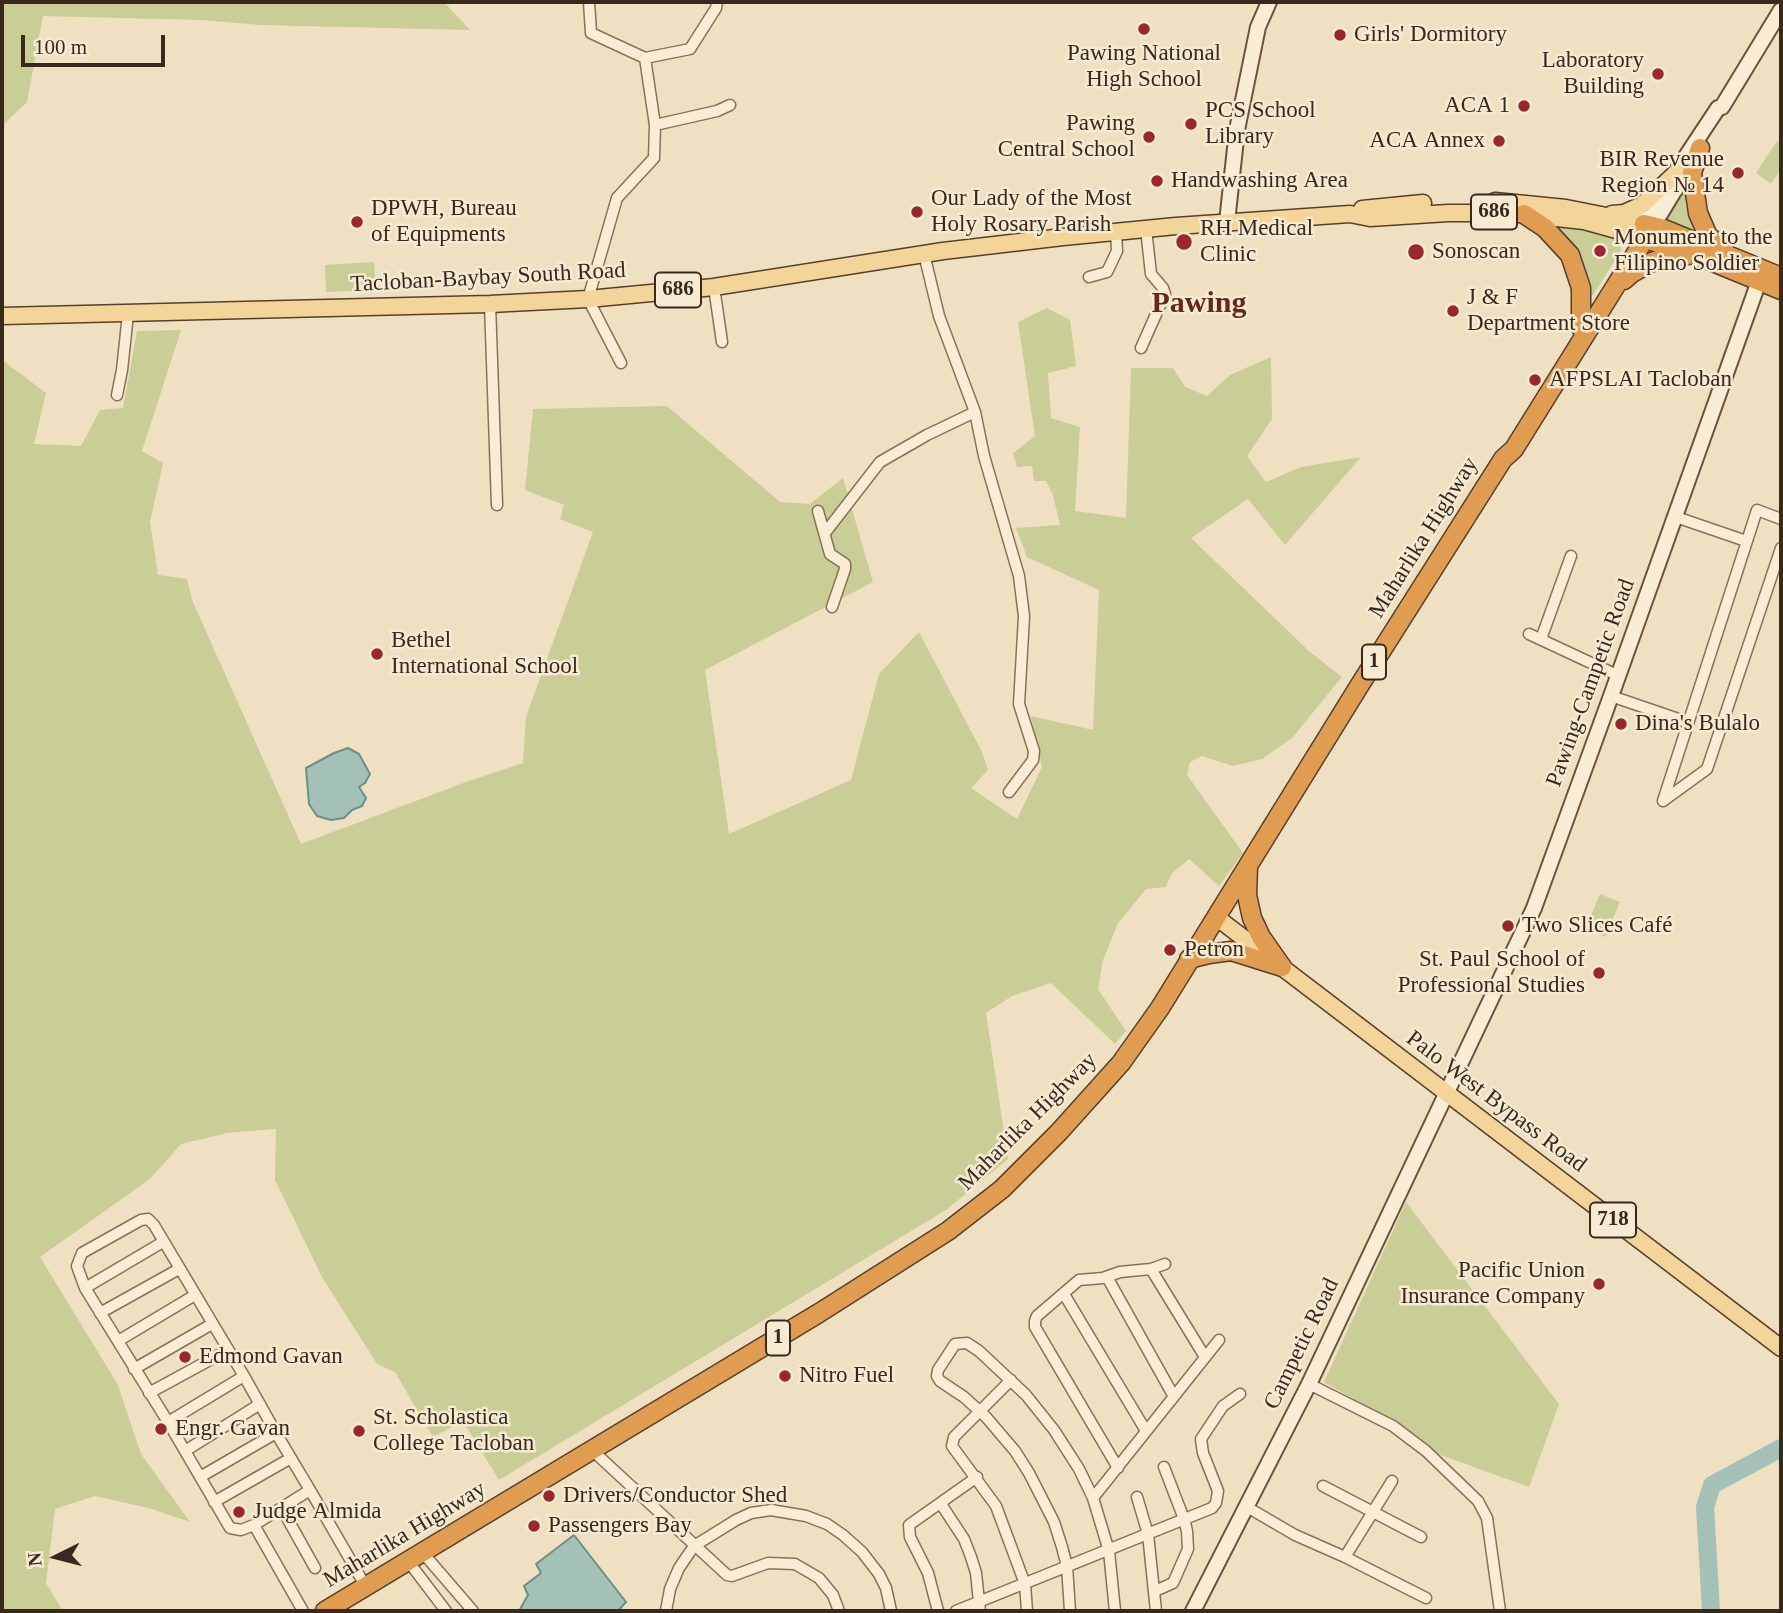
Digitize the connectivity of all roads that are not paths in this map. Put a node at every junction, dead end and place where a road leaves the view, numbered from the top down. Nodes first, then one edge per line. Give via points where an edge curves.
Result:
1 (589, 2) edge
2 (717, 2) edge
3 (1269, 2) edge
4 (1781, 10) edge
5 (645, 58) junction
6 (730, 105) dead end
7 (1722, 107) junction
8 (655, 125) junction
9 (1700, 148) junction
10 (1677, 172) junction
11 (1524, 214) junction
12 (1350, 215) junction
13 (1603, 215) junction
14 (1227, 222) junction
15 (1146, 229) junction
16 (1644, 231) junction
17 (1116, 232) junction
18 (924, 254) junction
19 (1732, 256) junction
20 (1703, 258) junction
21 (1089, 277) dead end
22 (1781, 277) edge
23 (1759, 281) junction
24 (714, 287) junction
25 (1781, 290) edge
26 (1612, 292) junction
27 (588, 299) junction
28 (489, 304) junction
29 (128, 314) junction
30 (2, 316) edge
31 (1581, 328) junction
32 (722, 342) dead end
33 (1141, 348) dead end
34 (621, 363) dead end
35 (117, 395) dead end
36 (975, 412) junction
37 (1503, 460) junction
38 (497, 505) dead end
39 (818, 511) dead end
40 (1676, 517) junction
41 (1781, 519) edge
42 (825, 533) junction
43 (1746, 541) junction
44 (1781, 548) edge
45 (1571, 555) dead end
46 (832, 607) dead end
47 (1530, 634) dead end
48 (1541, 639) junction
49 (1619, 676) junction
50 (1611, 696) junction
51 (1687, 722) junction
52 (1009, 792) dead end
53 (1248, 865) junction
54 (1216, 917) junction
55 (1189, 960) junction
56 (1282, 967) junction
57 (1445, 1092) junction
58 (163, 1242) junction
59 (1165, 1264) dead end
60 (179, 1269) junction
61 (1151, 1269) junction
62 (1107, 1277) junction
63 (85, 1288) junction
64 (1064, 1294) junction
65 (195, 1295) junction
66 (100, 1313) junction
67 (212, 1324) junction
68 (1219, 1340) dead end
69 (118, 1341) junction
70 (1781, 1348) edge
71 (228, 1350) junction
72 (1205, 1357) junction
73 (134, 1369) junction
74 (244, 1376) junction
75 (1012, 1380) junction
76 (1309, 1384) junction
77 (149, 1393) junction
78 (1240, 1394) dead end
79 (1173, 1395) junction
80 (260, 1404) junction
81 (980, 1411) junction
82 (168, 1422) junction
83 (1146, 1431) junction
84 (276, 1433) junction
85 (592, 1450) junction
86 (184, 1451) junction
87 (291, 1458) junction
88 (1164, 1467) dead end
89 (1118, 1468) junction
90 (977, 1477) junction
91 (200, 1478) junction
92 (1392, 1481) dead end
93 (1323, 1486) dead end
94 (310, 1490) junction
95 (1138, 1497) dead end
96 (1093, 1498) junction
97 (214, 1502) junction
98 (941, 1504) junction
99 (1247, 1507) junction
100 (282, 1509) junction
101 (1373, 1512) junction
102 (1184, 1519) junction
103 (254, 1525) junction
104 (1148, 1534) junction
105 (1421, 1537) dead end
106 (694, 1546) junction
107 (1109, 1551) junction
108 (416, 1557) junction
109 (1345, 1557) junction
110 (1067, 1566) junction
111 (315, 1568) dead end
112 (1025, 1584) junction
113 (366, 1587) junction
114 (1155, 1591) junction
115 (1426, 1598) dead end
116 (980, 1606) edge
117 (303, 1611) edge
118 (325, 1611) edge
119 (446, 1611) edge
120 (474, 1611) edge
121 (666, 1611) edge
122 (839, 1611) edge
123 (891, 1611) edge
124 (938, 1611) edge
125 (956, 1611) edge
126 (1027, 1611) edge
127 (1070, 1611) edge
128 (1115, 1611) edge
129 (1156, 1611) edge
130 (1192, 1611) edge
131 (1500, 1611) edge

1 - 5 street via 591,33
2 - 5 street via 690,49
3 - 14 street via 1258,27 1237,130
4 - 7 street, 686
5 - 8 street
6 - 8 street
7 - 9 street, 686 via 1723,113
7 - 10 street, 686
8 - 27 street via 654,158 617,198
9 - 16 street, 686
9 - 19 highway via 1692,173 1698,216 1708,236
10 - 13 main road, 686 via 1642,205
10 - 16 street, 686
11 - 12 main road, Tacloban-Baybay South Road / 686
11 - 16 main road, Tacloban-Baybay South Road / 686
11 - 31 highway, 686 via 1570,254 1581,288
12 - 13 main road, Tacloban-Baybay South Road / 686 via 1366,208 1486,201
12 - 14 main road, Tacloban-Baybay South Road / 686
13 - 16 main road, 686
14 - 15 main road, Tacloban-Baybay South Road / 686
15 - 17 main road, Tacloban-Baybay South Road / 686
15 - 33 street via 1151,274 1164,294
16 - 19 highway
16 - 20 highway, 1
16 - 26 highway, Maharlika Highway / 1
16 - 31 highway, Maharlika Highway / 1
17 - 18 main road, Tacloban-Baybay South Road / 686
17 - 21 street via 1117,251 1107,272
18 - 24 main road, Tacloban-Baybay South Road / 686
18 - 36 street via 939,316
19 - 22 highway
20 - 23 highway, 1
20 - 26 highway, 1 via 1687,255 1652,262
23 - 25 highway, 1
23 - 40 street, Pawing-Campetic Road
24 - 27 main road, Tacloban-Baybay South Road / 686
24 - 32 street
26 - 37 highway, Maharlika Highway / 1
27 - 28 main road, Tacloban-Baybay South Road / 686
27 - 34 street
28 - 29 main road, Tacloban-Baybay South Road / 686
28 - 38 street
29 - 30 main road, Tacloban-Baybay South Road / 686
29 - 35 street
31 - 37 highway, Maharlika Highway / 1 via 1507,445
36 - 42 street via 880,462
36 - 52 street via 1019,576 1024,616 1019,704 1034,751 1033,760
37 - 53 highway, Maharlika Highway / 1
39 - 42 street
40 - 43 street
40 - 49 street, Pawing-Campetic Road
41 - 43 street via 1757,510
42 - 46 street via 830,554 845,564
43 - 51 street
44 - 51 street via 1707,769 1663,801
45 - 48 street
47 - 48 street
48 - 49 street
49 - 50 street, Pawing-Campetic Road
50 - 51 street
50 - 57 street, Pawing-Campetic Road via 1534,908
53 - 54 highway, Maharlika Highway / 1
53 - 56 highway via 1252,918
54 - 55 highway, Maharlika Highway / 1
54 - 56 main road, Palo West Bypass Road / 718
55 - 56 highway via 1231,951
55 - 85 highway, Maharlika Highway / 1 via 1121,1063 1002,1189 948,1231
56 - 57 main road, Palo West Bypass Road / 718
57 - 70 main road, Palo West Bypass Road / 718
57 - 76 street, Campetic Road
58 - 60 street
58 - 63 street
58 - 63 street via 145,1219 82,1253 77,1266
59 - 61 street
60 - 65 street
60 - 66 street
61 - 62 street
61 - 72 street
62 - 64 street via 1079,1280
62 - 79 street
63 - 66 street
64 - 83 street
64 - 89 street via 1037,1316 1035,1327
65 - 67 street
65 - 69 street
66 - 69 street
67 - 71 street
67 - 73 street
68 - 72 street
69 - 73 street
71 - 74 street
71 - 77 street
72 - 79 street
73 - 77 street
74 - 80 street
74 - 82 street
75 - 81 street
75 - 81 street via 967,1343 955,1345 937,1376
75 - 96 street via 1054,1430
76 - 99 street, Campetic Road
76 - 131 street via 1393,1426 1478,1501 1487,1518
77 - 82 street
78 - 102 street via 1223,1406 1201,1439 1217,1491 1216,1503
79 - 83 street
80 - 84 street
80 - 86 street
81 - 90 street via 954,1437 952,1446
81 - 110 street via 1029,1473 1054,1522
82 - 86 street
83 - 89 street
84 - 87 street
84 - 91 street
85 - 106 street
85 - 108 highway, Maharlika Highway / 1
86 - 91 street
87 - 94 street
87 - 97 street
88 - 102 street
89 - 96 street
90 - 98 street
90 - 112 street via 996,1506
91 - 97 street
92 - 101 street
93 - 101 street
94 - 100 street
94 - 113 street
95 - 104 street
96 - 107 street
97 - 103 street via 230,1528
98 - 116 street via 967,1548
98 - 124 street via 909,1525 908,1531 928,1573
99 - 109 street
99 - 130 street, Campetic Road
100 - 103 street
100 - 111 street
101 - 105 street
101 - 109 street
102 - 104 street
102 - 114 street via 1188,1549 1177,1576
103 - 117 street
104 - 107 street
104 - 114 street
106 - 121 street via 679,1568
106 - 122 street via 729,1576 768,1563 804,1568 826,1585
106 - 123 street via 751,1513 783,1510 806,1516 827,1524 862,1552 883,1581
107 - 110 street
107 - 128 street
108 - 113 highway, Maharlika Highway / 1
108 - 119 street
108 - 120 street
109 - 115 street
110 - 112 street
110 - 127 street
112 - 116 street
112 - 126 street
113 - 118 highway, Maharlika Highway / 1
114 - 129 street
116 - 125 street

